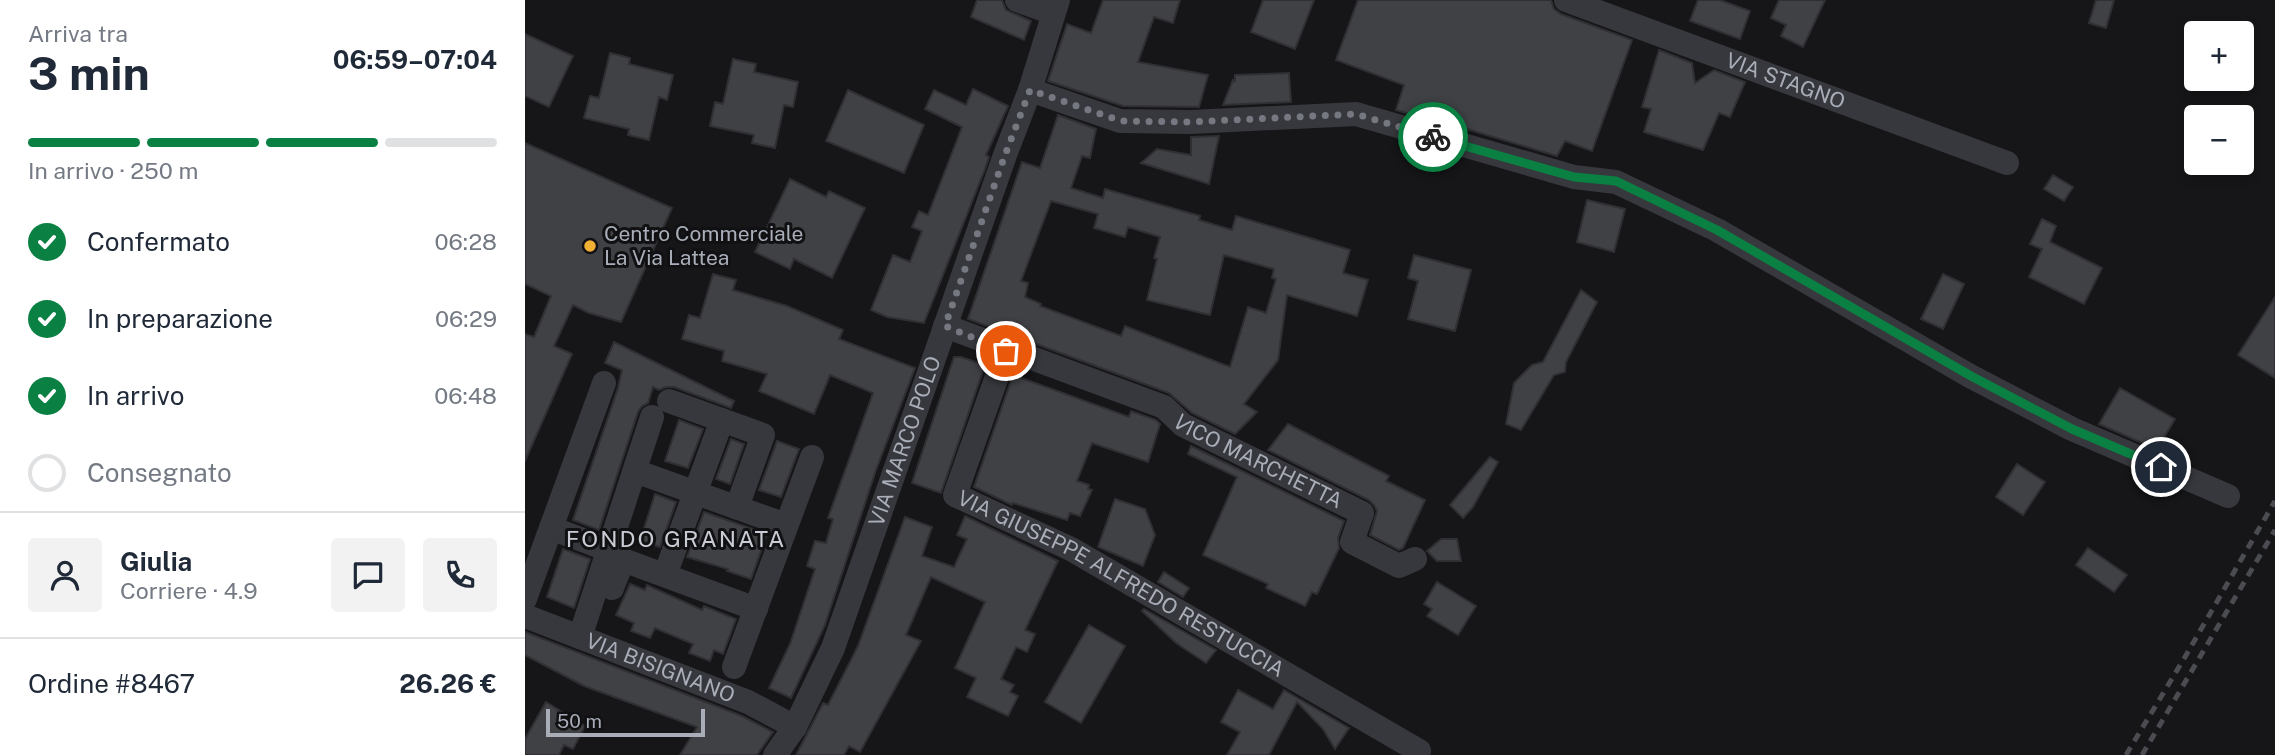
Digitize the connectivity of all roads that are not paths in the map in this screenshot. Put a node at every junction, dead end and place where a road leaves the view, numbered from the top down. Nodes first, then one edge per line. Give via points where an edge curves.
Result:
1 (1017, 0) edge
2 (1566, 0) edge
3 (1056, 7) edge
4 (1030, 90) junction
5 (2007, 163) dead end
6 (945, 326) junction
7 (1006, 351) junction
8 (604, 383) dead end
9 (722, 420) junction
10 (812, 457) dead end
11 (635, 471) junction
12 (696, 492) junction
13 (2228, 496) dead end
14 (737, 507) junction
15 (786, 525) junction
16 (540, 540) edge
17 (616, 555) junction
18 (1415, 559) dead end
19 (665, 575) junction
20 (525, 599) edge
21 (755, 609) junction
22 (525, 616) edge
23 (586, 639) junction
24 (734, 667) dead end
25 (795, 727) junction
26 (1419, 751) dead end
27 (775, 755) edge

1 - 3 street
2 - 5 street, VIA STAGNO
3 - 4 street, VIA MARCO POLO
4 - 6 street, VIA MARCO POLO
4 - 13 street via 1121,121 1356,114 1574,177 1616,181 1717,230 2072,429
6 - 7 street, VICO MARCHETTA
6 - 25 street, VIA MARCO POLO via 833,648
7 - 18 street, VICO MARCHETTA via 1164,407 1183,425 1362,513 1352,542 1399,566
7 - 26 street, VIA GIUSEPPE ALFREDO RESTUCCIA via 955,495 1071,549
8 - 16 street
9 - 11 street via 660,409
9 - 12 street
9 - 14 street via 763,435
10 - 15 street
11 - 12 street
11 - 17 street
12 - 14 street
12 - 19 street
14 - 15 street
15 - 21 street
16 - 17 street
16 - 20 street
17 - 19 street
17 - 23 street
19 - 21 street
21 - 24 street
22 - 23 street, VIA BISIGNANO
23 - 25 street, VIA BISIGNANO via 748,702
25 - 27 street, VIA MARCO POLO

